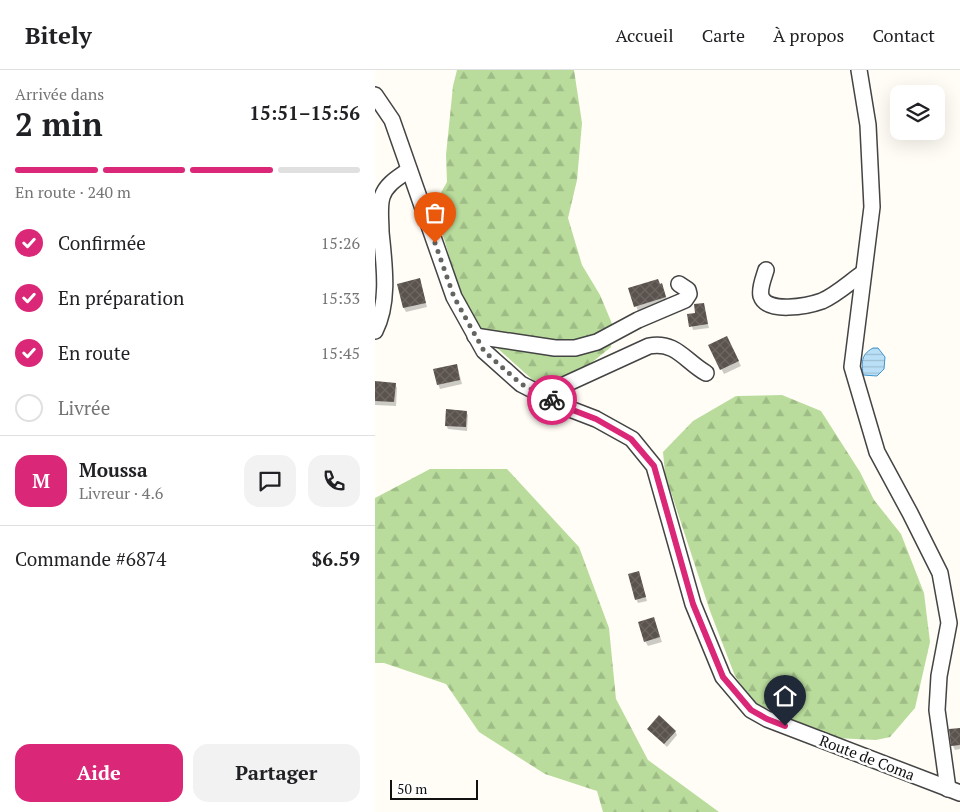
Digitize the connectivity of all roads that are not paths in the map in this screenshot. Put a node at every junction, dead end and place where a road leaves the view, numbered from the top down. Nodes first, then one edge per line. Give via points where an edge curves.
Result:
1 (859, 70) edge
2 (375, 95) edge
3 (409, 170) junction
4 (766, 270) dead end
5 (863, 273) junction
6 (679, 284) dead end
7 (375, 331) edge
8 (475, 336) junction
9 (706, 373) dead end
10 (542, 395) junction
11 (954, 791) edge

1 - 5 street via 868,125 872,207
2 - 3 street, Route de Coma via 392,120
3 - 7 street via 391,182 382,197 383,313
3 - 8 street, Route de Coma via 454,297
4 - 5 street via 761,297 768,304 781,307 801,307 823,301
5 - 11 street via 852,367 877,452 940,573 949,623 939,676 937,710
6 - 8 street via 689,290 685,300 597,342 575,348
8 - 10 street, Route de Coma via 484,351 521,384
9 - 10 street via 671,347 659,344
10 - 11 street, Route de Coma via 631,439 654,466 693,604 723,677 751,710

